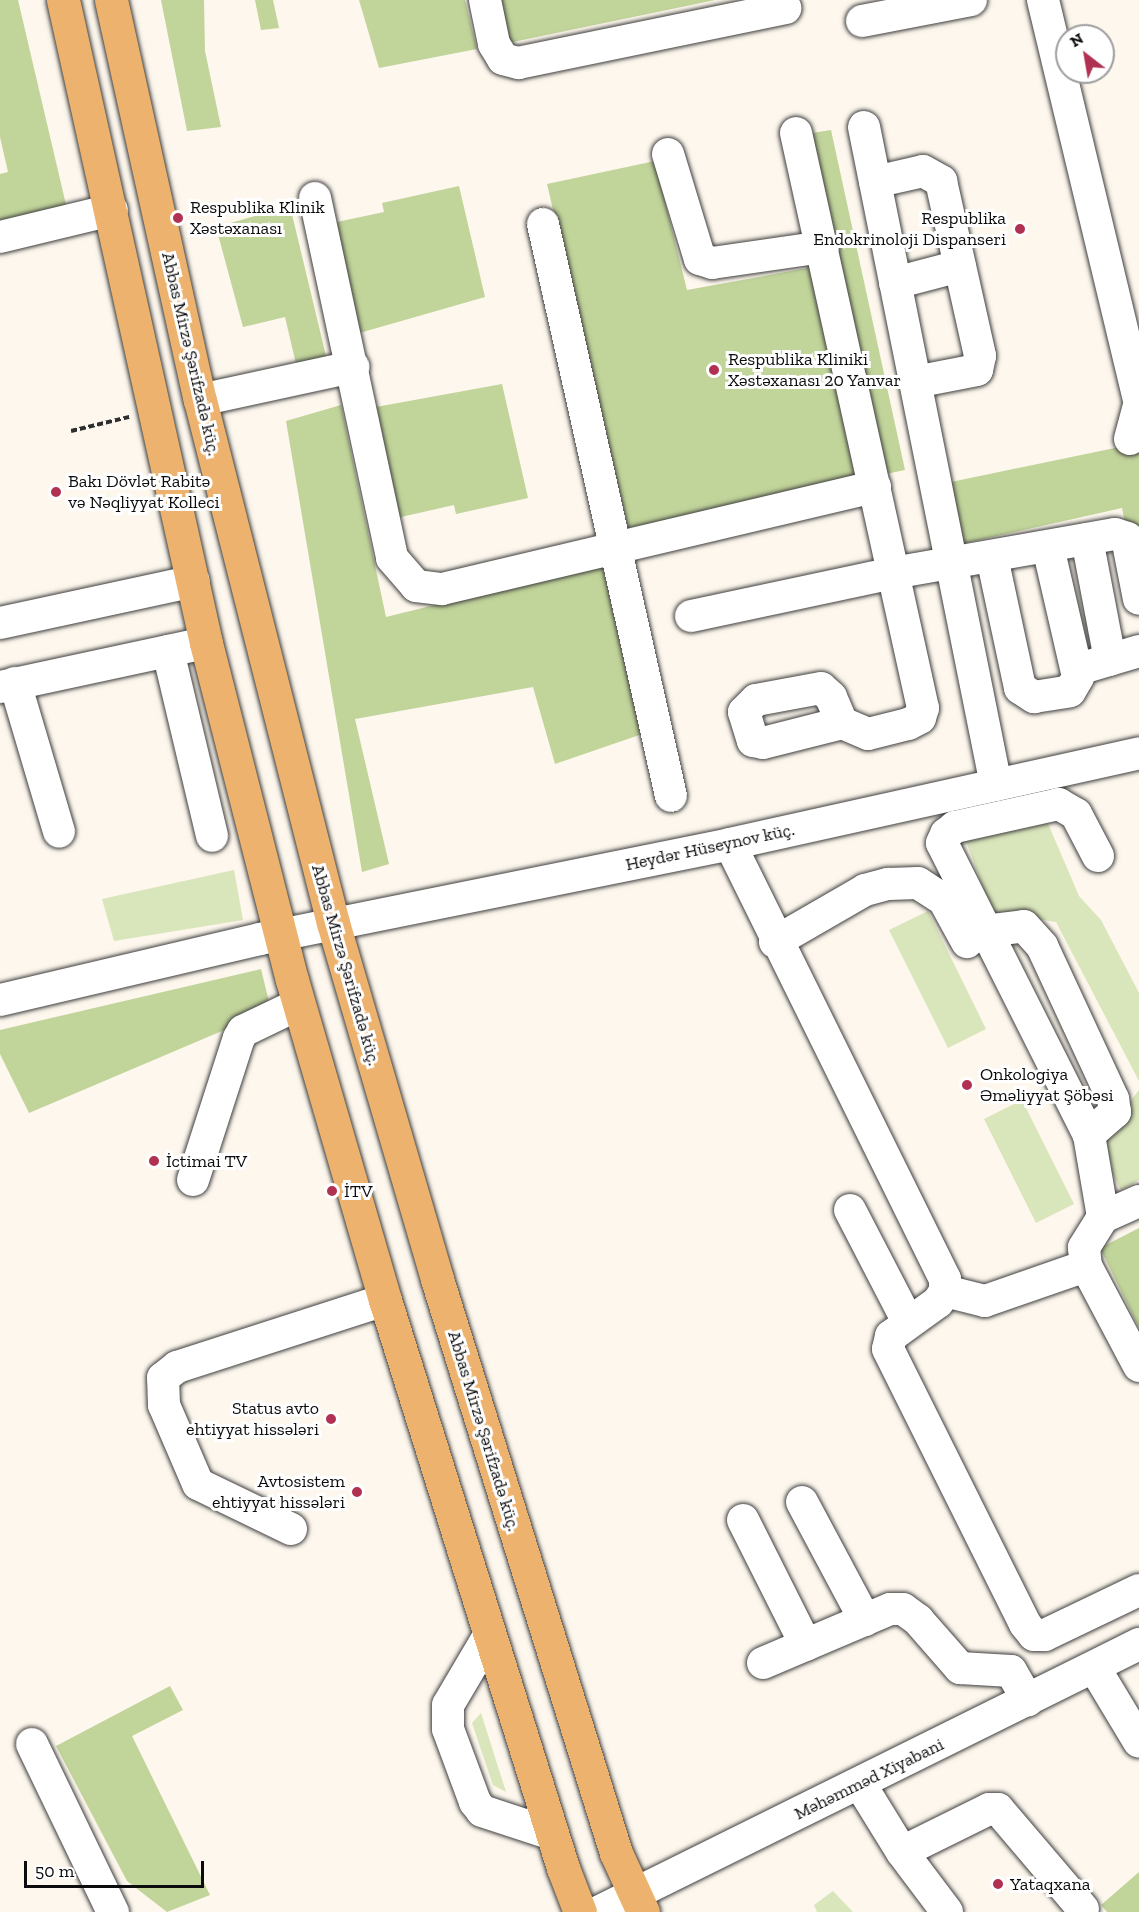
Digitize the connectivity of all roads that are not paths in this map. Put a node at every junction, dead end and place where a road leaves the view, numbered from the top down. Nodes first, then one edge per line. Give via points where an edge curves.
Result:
1 (63, 0) edge
2 (111, 0) edge
3 (485, 0) edge
4 (971, 0) edge
5 (1043, 0) edge
6 (785, 8) dead end
7 (862, 21) dead end
8 (864, 127) dead end
9 (796, 133) dead end
10 (668, 154) dead end
11 (875, 182) junction
12 (315, 198) dead end
13 (112, 210) junction
14 (543, 224) dead end
15 (0, 237) edge
16 (823, 247) junction
17 (960, 266) junction
18 (895, 283) junction
19 (353, 367) junction
20 (915, 382) junction
21 (200, 400) junction
22 (1139, 400) edge
23 (1139, 405) edge
24 (1130, 439) dead end
25 (875, 487) junction
26 (1087, 539) junction
27 (615, 547) junction
28 (1048, 547) junction
29 (992, 557) junction
30 (953, 563) junction
31 (893, 573) junction
32 (194, 581) junction
33 (1139, 599) edge
34 (691, 616) dead end
35 (0, 623) edge
36 (206, 643) junction
37 (168, 651) junction
38 (1124, 656) edge
39 (1077, 670) junction
40 (7, 685) edge
41 (842, 723) dead end
42 (1139, 753) edge
43 (996, 785) junction
44 (671, 796) dead end
45 (59, 832) dead end
46 (212, 836) dead end
47 (730, 844) junction
48 (1098, 856) dead end
49 (333, 923) junction
50 (985, 931) junction
51 (280, 935) junction
52 (775, 942) junction
53 (0, 1000) edge
54 (299, 1004) junction
55 (1089, 1135) junction
56 (1094, 1171) junction
57 (193, 1180) dead end
58 (1139, 1201) edge
59 (850, 1210) dead end
60 (1103, 1217) junction
61 (1086, 1266) junction
62 (945, 1291) junction
63 (385, 1300) junction
64 (908, 1322) junction
65 (1139, 1366) edge
66 (802, 1502) dead end
67 (743, 1520) dead end
68 (291, 1529) dead end
69 (1139, 1590) edge
70 (865, 1620) junction
71 (490, 1634) junction
72 (1139, 1644) edge
73 (806, 1645) junction
74 (764, 1663) dead end
75 (1094, 1667) junction
76 (1028, 1700) junction
77 (1139, 1742) edge
78 (32, 1744) dead end
79 (860, 1784) junction
80 (552, 1834) junction
81 (902, 1852) junction
82 (639, 1903) edge
83 (1083, 1909) dead end
84 (113, 1912) edge
85 (580, 1912) edge
86 (598, 1912) edge
87 (947, 1912) edge

1 - 13 main road
2 - 21 main road, Abbas Mirzə Şərifzadə küç.
3 - 6 street via 494,44 503,59 518,63
4 - 7 street
5 - 22 street
8 - 11 street
9 - 16 street
10 - 16 street via 700,259 712,263
11 - 17 street via 923,171 941,181
11 - 18 street
12 - 19 street
13 - 15 street
13 - 32 main road
14 - 27 street
16 - 25 street
17 - 18 street
17 - 20 street via 981,364 977,370
18 - 20 street
19 - 21 street
19 - 27 street via 392,558 416,586 442,589
20 - 30 street
21 - 49 main road, Abbas Mirzə Şərifzadə küç.
23 - 24 street
25 - 27 street
25 - 31 street
26 - 28 street
26 - 33 street via 1115,534 1127,538
26 - 38 street
27 - 44 street
28 - 29 street
28 - 39 street
29 - 30 street
29 - 39 street via 1020,688 1034,697 1070,691 1076,685
30 - 31 street
30 - 43 street
31 - 34 street
31 - 41 street via 923,708 920,718 868,734
32 - 35 street
32 - 36 main road
36 - 37 street
36 - 51 main road
37 - 40 street
37 - 46 street
38 - 39 street
40 - 45 street
42 - 43 street, Heydər Hüseynov küç.
43 - 47 street, Heydər Hüseynov küç.
47 - 49 street, Heydər Hüseynov küç.
47 - 52 street
48 - 50 street via 1076,814 1059,804 955,827 942,843
49 - 51 street, Heydər Hüseynov küç.
49 - 82 main road, Abbas Mirzə Şərifzadə küç. via 437,1279 616,1853
50 - 55 street
50 - 55 street via 1024,926 1041,946 1113,1099 1115,1112
51 - 53 street, Heydər Hüseynov küç.
51 - 54 main road
52 - 56 street via 865,890 918,883 932,890 944,900
52 - 62 street via 945,1279
54 - 57 street via 243,1031
54 - 63 main road
55 - 56 street
56 - 60 street
58 - 60 street
59 - 64 street
60 - 61 street via 1084,1248
61 - 62 street via 985,1301
61 - 65 street
62 - 64 street via 938,1302
63 - 68 street via 177,1367 163,1378 164,1405 198,1484
63 - 71 main road
64 - 69 street via 891,1336 888,1349 1025,1624 1034,1635 1053,1632
66 - 70 street
67 - 73 street
70 - 73 street
70 - 76 street via 890,1609 903,1609 918,1620 960,1668 1011,1671
71 - 80 main road
71 - 80 street via 448,1705 448,1729 475,1802 482,1811
72 - 75 street, Məhəmməd Xiyabani
73 - 74 street
75 - 76 street, Məhəmməd Xiyabani
75 - 77 street
76 - 79 street, Məhəmməd Xiyabani
78 - 84 street
79 - 81 street
79 - 82 street, Məhəmməd Xiyabani
80 - 85 main road
81 - 83 street via 989,1809 998,1809
81 - 87 street
82 - 86 street, Məhəmməd Xiyabani

